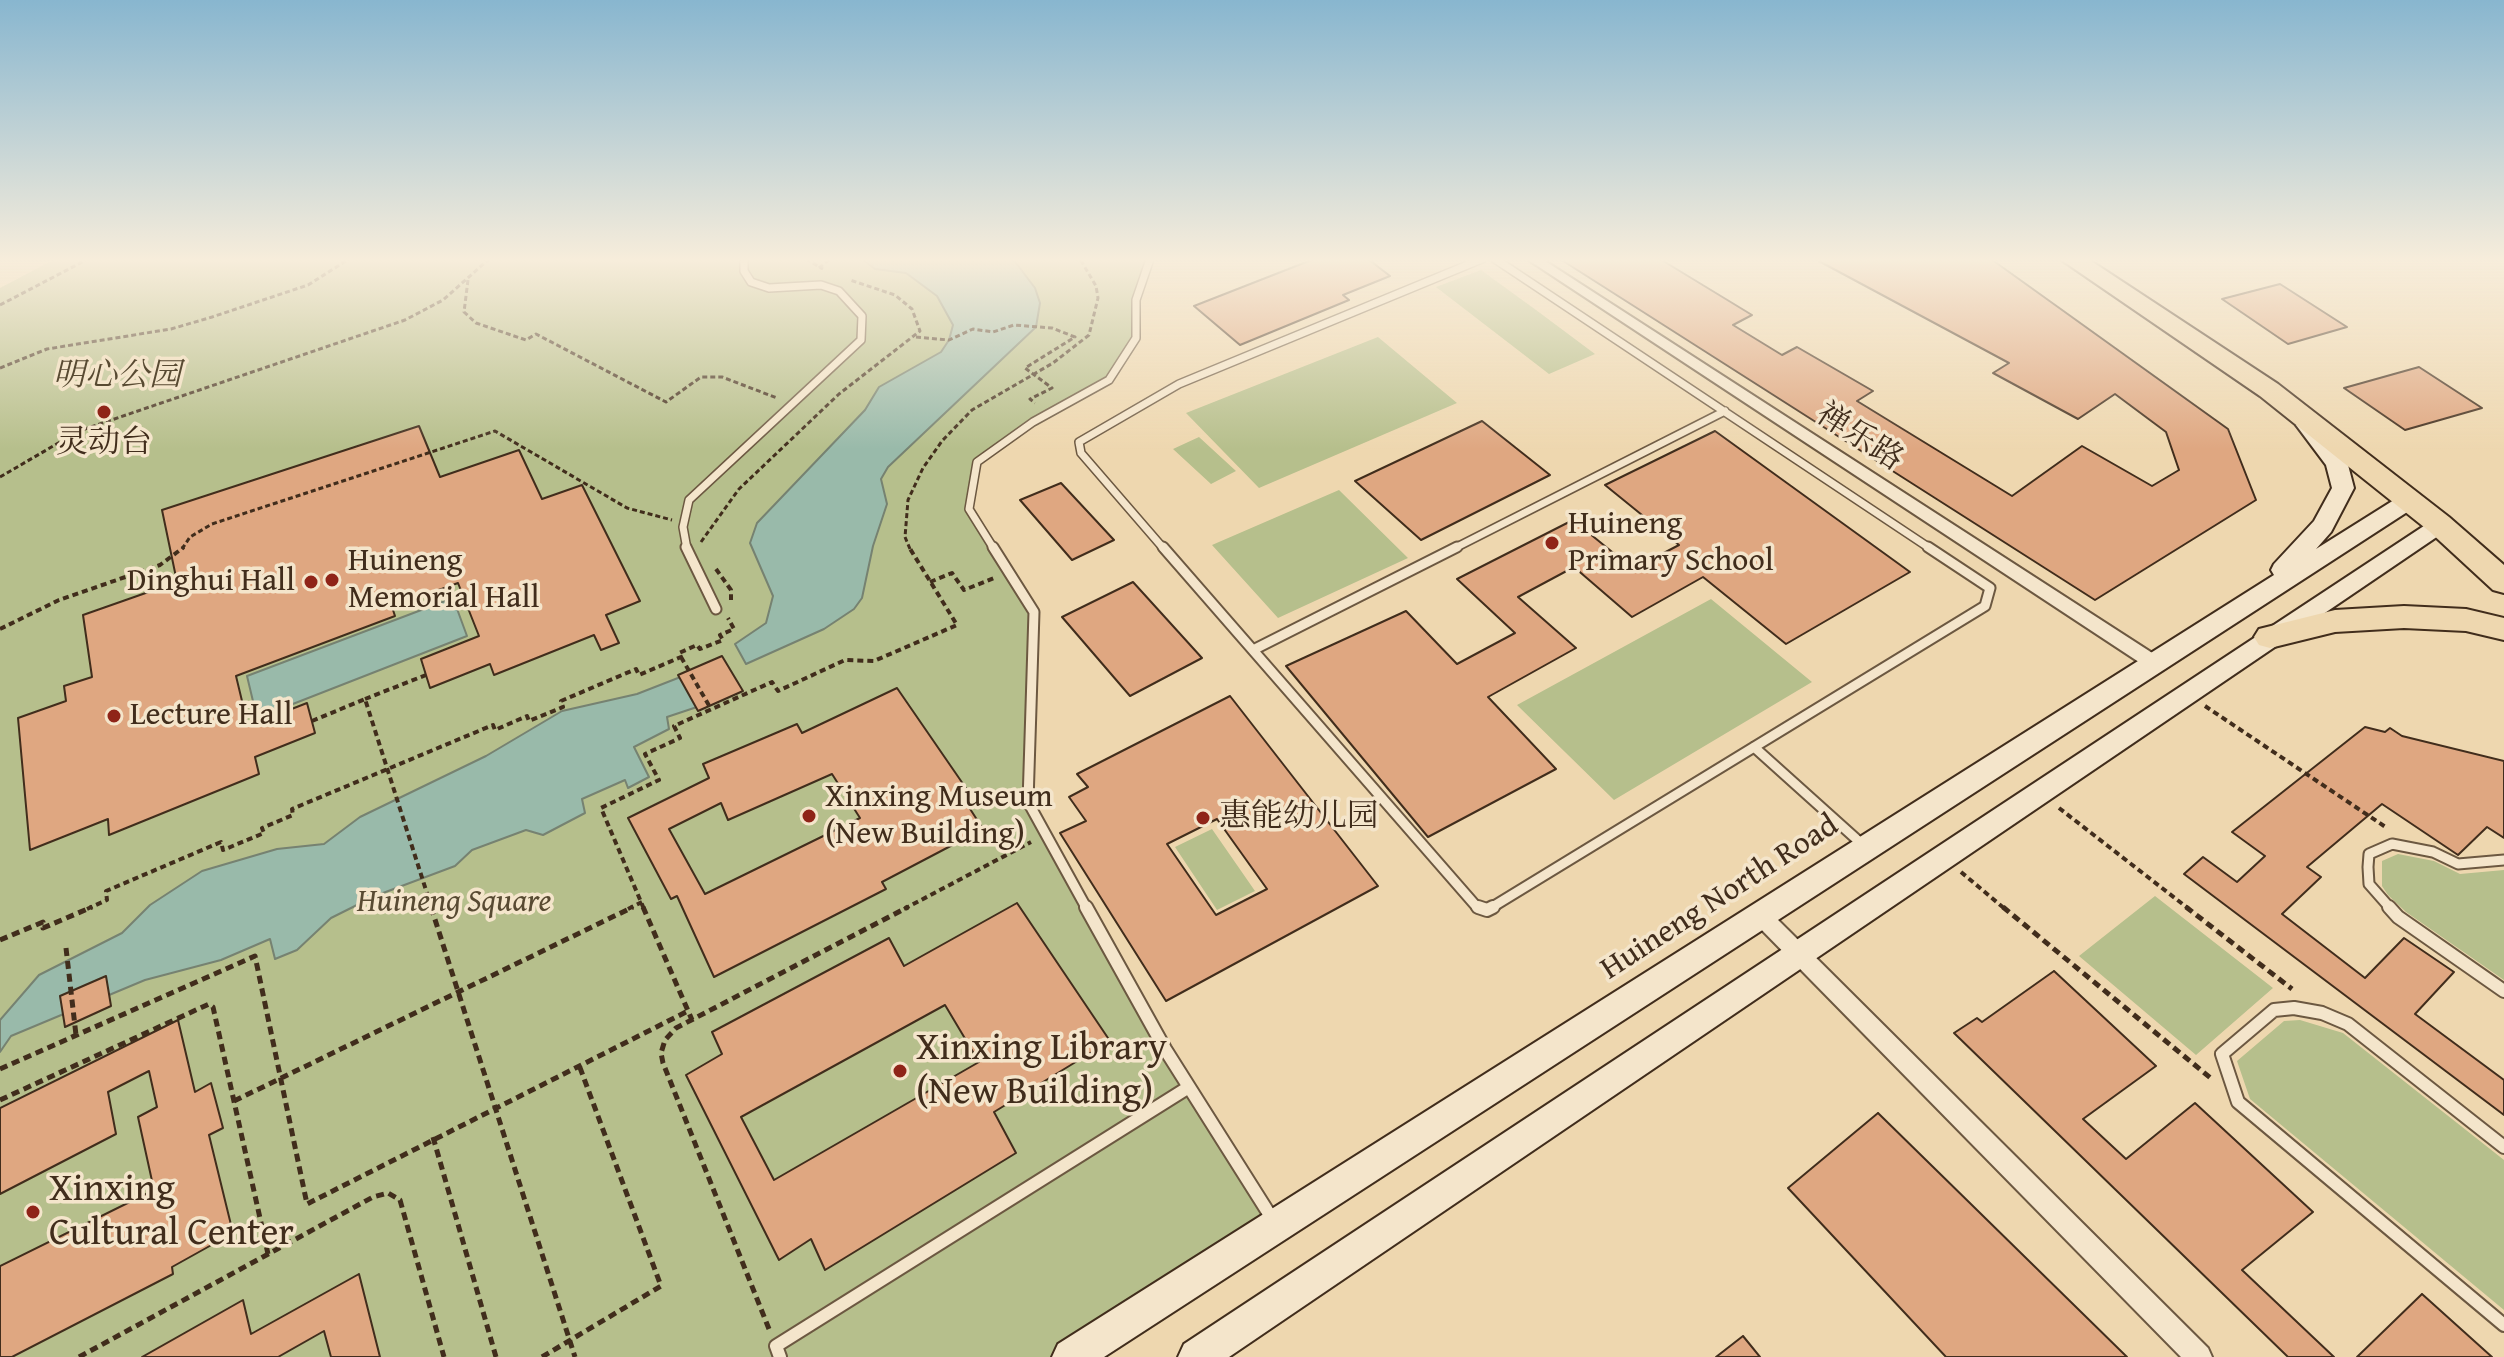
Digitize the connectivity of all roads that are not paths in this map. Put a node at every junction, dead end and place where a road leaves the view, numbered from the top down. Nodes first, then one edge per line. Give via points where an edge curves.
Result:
1 (862, 322) edge
2 (1136, 322) edge
3 (1328, 322) edge
4 (1591, 322) edge
5 (1630, 322) edge
6 (2167, 322) edge
7 (2198, 322) edge
8 (2269, 390) junction
9 (1725, 411) junction
10 (2410, 500) junction
11 (2439, 524) junction
12 (2504, 553) edge
13 (2504, 582) edge
14 (2251, 601) junction
15 (716, 609) dead end
16 (2504, 629) edge
17 (2270, 637) junction
18 (1253, 650) junction
19 (2154, 663) junction
20 (1754, 747) junction
21 (1866, 847) junction
22 (2504, 860) edge
23 (1760, 915) junction
24 (1798, 954) junction
25 (2504, 991) edge
26 (1189, 1087) junction
27 (2504, 1147) edge
28 (1277, 1226) junction
29 (2504, 1325) edge
30 (778, 1352) edge
31 (1071, 1357) edge
32 (1197, 1357) edge
33 (2199, 1357) edge

1 - 15 lane via 861,340 689,500 688,555
2 - 26 lane via 1136,338 1109,380 977,462 969,509 1034,612 1028,802
3 - 18 lane via 1179,384 1079,442 1081,453
4 - 9 lane
5 - 19 street, 禅乐路
6 - 8 highway
7 - 12 highway via 2327,410
8 - 10 highway
8 - 14 street via 2318,436 2337,465 2343,488 2323,526
9 - 18 lane
9 - 20 lane via 1990,588 1985,606
10 - 11 highway
10 - 14 street, Huineng North Road
11 - 13 highway
11 - 17 street
14 - 19 street, Huineng North Road
16 - 17 highway via 2466,620 2404,617 2335,621
17 - 24 street
18 - 20 lane via 1476,906 1487,910
19 - 21 street, Huineng North Road
20 - 21 lane
21 - 23 street, Huineng North Road
22 - 25 lane via 2458,864 2433,852 2392,844 2369,854 2369,884 2377,897
23 - 24 street
23 - 28 street, Huineng North Road
24 - 32 street
24 - 33 street
26 - 28 lane
26 - 30 lane
27 - 29 lane via 2348,1024 2322,1013 2274,1010 2222,1054 2238,1102
28 - 31 street, Huineng North Road

